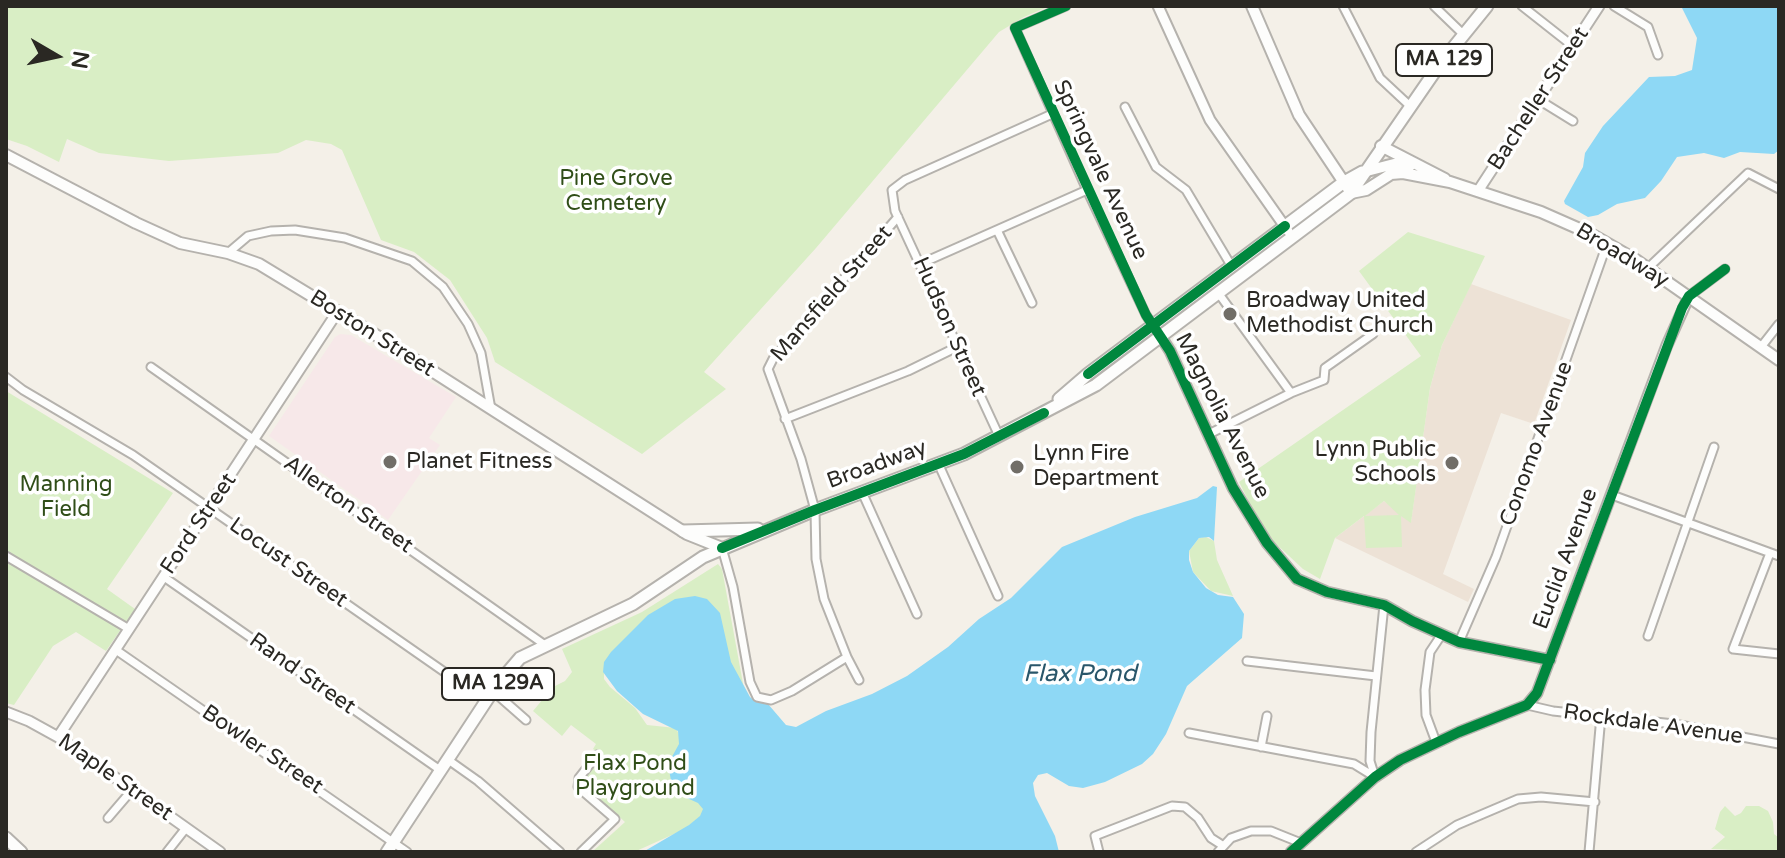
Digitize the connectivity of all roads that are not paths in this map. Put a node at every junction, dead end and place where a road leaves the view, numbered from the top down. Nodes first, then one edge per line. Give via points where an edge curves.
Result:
1 (1066, 6) edge
2 (1158, 6) edge
3 (1252, 6) edge
4 (1343, 6) edge
5 (1434, 6) edge
6 (1487, 6) edge
7 (1522, 6) edge
8 (1599, 6) edge
9 (1614, 6) edge
10 (1464, 35) junction
11 (1574, 47) junction
12 (1658, 55) dead end
13 (1539, 100) junction
14 (1410, 106) junction
15 (1125, 107) dead end
16 (1052, 114) junction
17 (1573, 121) dead end
18 (1381, 146) junction
19 (6, 155) edge
20 (1432, 171) junction
21 (1363, 172) junction
22 (1344, 182) junction
23 (1450, 182) junction
24 (1779, 189) edge
25 (1087, 190) junction
26 (1478, 191) junction
27 (1351, 193) junction
28 (898, 217) junction
29 (1285, 226) junction
30 (997, 230) junction
31 (1294, 238) junction
32 (1607, 244) junction
33 (228, 253) junction
34 (920, 264) junction
35 (1232, 267) junction
36 (1648, 268) junction
37 (1725, 269) dead end
38 (1219, 294) junction
39 (1689, 296) junction
40 (1032, 303) dead end
41 (338, 311) junction
42 (1779, 324) edge
43 (1153, 326) junction
44 (1373, 334) dead end
45 (1161, 337) junction
46 (957, 347) junction
47 (1761, 347) junction
48 (1779, 360) edge
49 (151, 367) dead end
50 (7, 381) edge
51 (1291, 393) junction
52 (492, 410) junction
53 (1044, 413) junction
54 (785, 419) junction
55 (1209, 434) junction
56 (999, 436) junction
57 (255, 438) junction
58 (1714, 447) dead end
59 (938, 463) junction
60 (862, 492) junction
61 (1612, 495) junction
62 (210, 508) junction
63 (815, 510) junction
64 (1688, 522) junction
65 (770, 528) junction
66 (683, 531) junction
67 (722, 548) junction
68 (1770, 553) junction
69 (6, 556) edge
70 (1779, 556) edge
71 (164, 577) junction
72 (998, 596) dead end
73 (1384, 605) junction
74 (917, 614) dead end
75 (129, 629) junction
76 (1442, 634) junction
77 (1648, 636) dead end
78 (1459, 642) junction
79 (545, 645) junction
80 (116, 650) junction
81 (1779, 654) edge
82 (847, 657) junction
83 (1550, 660) junction
84 (1247, 661) dead end
85 (1376, 676) junction
86 (859, 680) dead end
87 (489, 696) junction
88 (1527, 705) junction
89 (6, 712) edge
90 (1267, 716) dead end
91 (1601, 716) junction
92 (526, 720) dead end
93 (1189, 733) dead end
94 (58, 737) junction
95 (1436, 742) junction
96 (1779, 744) edge
97 (1261, 747) junction
98 (597, 755) dead end
99 (447, 759) junction
100 (440, 770) junction
101 (1375, 777) junction
102 (132, 790) junction
103 (1595, 802) junction
104 (108, 818) dead end
105 (186, 828) junction
106 (6, 838) edge
107 (1301, 843) junction
108 (390, 847) edge
109 (1220, 848) edge
110 (21, 852) edge
111 (167, 852) edge
112 (220, 852) edge
113 (407, 852) edge
114 (560, 852) edge
115 (581, 852) edge
116 (1099, 852) edge
117 (1291, 852) edge
118 (1416, 852) edge
119 (1589, 852) edge

1 - 16 street, Springvale Avenue via 1015,28
2 - 29 street via 1210,120
3 - 22 main road via 1299,115
4 - 14 street via 1380,78
5 - 10 street
6 - 10 main road, MA 129
7 - 11 street
8 - 11 street, Bacheller Street
9 - 12 street via 1648,27
10 - 14 main road, MA 129
11 - 13 street, Bacheller Street
13 - 17 street
13 - 26 street, Bacheller Street
14 - 18 main road, MA 129
15 - 35 street via 1156,167 1186,190
16 - 25 street, Springvale Avenue
16 - 28 street via 898,184 891,194
18 - 20 main road, Broadway
18 - 21 main road, MA 129
19 - 33 main road, Boston Street via 180,243
20 - 21 main road, Broadway via 1394,164
20 - 23 main road, Broadway
21 - 22 main road, Broadway / MA 129
21 - 27 main road, Broadway / MA 129
22 - 27 main road
22 - 29 main road, Broadway / MA 129
23 - 26 main road, Broadway
23 - 27 main road, Broadway via 1396,174
24 - 36 street via 1748,173
25 - 30 street
25 - 43 street, Springvale Avenue
26 - 32 main road, Broadway via 1541,212
27 - 31 main road, Broadway / MA 129
28 - 34 street, Hudson Street
28 - 54 street, Mansfield Street via 769,365
29 - 31 street
29 - 35 main road, Broadway / MA 129
30 - 34 street
30 - 40 street
31 - 38 main road, Broadway / MA 129
32 - 36 main road, Broadway
32 - 78 street, Conomo Avenue via 1496,557
33 - 41 main road, Boston Street via 259,264
33 - 52 street via 248,236 295,230 345,238 412,261 443,287 468,324 481,353
34 - 46 street, Hudson Street
35 - 43 main road, Broadway / MA 129
36 - 39 main road, Broadway
37 - 39 street
38 - 45 main road, Broadway / MA 129
38 - 51 street
39 - 47 main road, Broadway
39 - 61 street, Euclid Avenue
41 - 52 main road, Boston Street
41 - 57 street, Ford Street
42 - 47 street
43 - 45 street, Magnolia Avenue
43 - 53 main road, Broadway / MA 129
44 - 51 street via 1325,368 1324,380
45 - 53 main road, Broadway / MA 129 via 1096,385
45 - 55 street, Magnolia Avenue
46 - 54 street
46 - 56 street, Hudson Street
47 - 48 main road, Broadway
49 - 57 street, Allerton Street
50 - 62 street, Locust Street via 133,455
51 - 55 street
52 - 66 main road, Boston Street
53 - 56 main road, Broadway / MA 129
54 - 63 street, Mansfield Street
55 - 73 street, Magnolia Avenue via 1253,521 1297,579
56 - 59 main road, Broadway / MA 129
57 - 62 street, Ford Street
57 - 79 street, Allerton Street
58 - 64 street
59 - 60 main road, Broadway / MA 129
59 - 72 street
60 - 63 main road, Broadway / MA 129
60 - 74 street
61 - 64 street
61 - 83 street, Euclid Avenue
62 - 71 street, Ford Street
62 - 87 street, Locust Street
63 - 65 main road, Broadway / MA 129
63 - 82 street, Mansfield Street via 824,599
64 - 68 street
64 - 77 street
65 - 66 main road, MA 129
65 - 67 main road, Broadway / MA 129
66 - 67 main road, Boston Street
67 - 79 main road, MA 129A via 625,608
67 - 82 street via 757,697 771,700 792,691
68 - 70 street
68 - 81 street via 1733,648
69 - 75 street
71 - 75 street, Ford Street
71 - 100 street, Rand Street
73 - 76 street, Magnolia Avenue
73 - 85 street
75 - 80 street, Ford Street
76 - 78 street, Magnolia Avenue
76 - 95 street via 1430,652 1425,690 1426,715
78 - 83 street, Magnolia Avenue
79 - 87 main road, MA 129A via 516,661
80 - 94 street, Ford Street
80 - 108 street, Bowler Street
82 - 86 street, Mansfield Street
83 - 88 street, Euclid Avenue
84 - 85 street
85 - 101 street via 1370,761
87 - 92 street, Locust Street
87 - 99 main road, MA 129A
88 - 91 street, Rockdale Avenue
88 - 95 street
89 - 94 street, Maple Street
90 - 97 street
91 - 96 street, Rockdale Avenue
91 - 103 street
93 - 97 street
94 - 102 street, Maple Street
95 - 101 street
97 - 101 street via 1354,764
98 - 115 street via 578,787 615,819
99 - 100 main road, MA 129A
99 - 114 street
100 - 108 main road, MA 129A
101 - 107 street
102 - 104 street
102 - 105 street, Maple Street
103 - 118 street via 1518,799 1457,825
103 - 119 street
105 - 111 street
105 - 112 street, Maple Street
106 - 110 main road
107 - 109 street via 1271,831 1251,831
107 - 117 street
108 - 113 street, Bowler Street
109 - 116 street via 1198,818 1185,807 1172,806 1095,836

